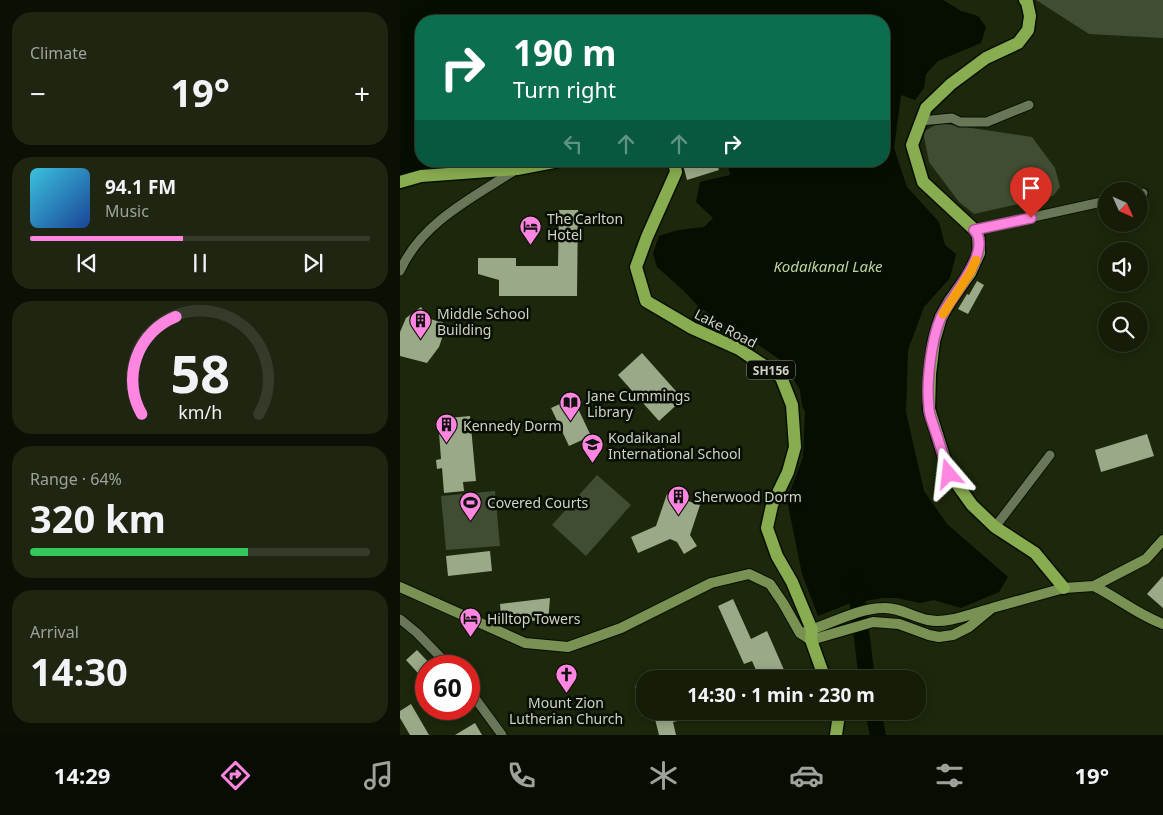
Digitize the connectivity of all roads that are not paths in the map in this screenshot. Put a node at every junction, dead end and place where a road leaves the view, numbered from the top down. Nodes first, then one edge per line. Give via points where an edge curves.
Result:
1 (1024, 0) edge
2 (1029, 105) dead end
3 (921, 121) junction
4 (528, 167) edge
5 (675, 167) edge
6 (517, 169) junction
7 (400, 182) edge
8 (1098, 203) edge
9 (974, 230) junction
10 (400, 271) edge
11 (1050, 455) dead end
12 (995, 527) junction
13 (1163, 540) edge
14 (1094, 586) junction
15 (400, 587) edge
16 (1064, 588) junction
17 (992, 608) junction
18 (400, 618) edge
19 (1163, 624) edge
20 (812, 635) junction
21 (438, 655) edge
22 (822, 670) edge
23 (480, 705) edge
24 (838, 720) edge
25 (502, 735) edge
26 (836, 735) edge

1 - 3 main road via 1030,16 1028,30 1018,43 986,58 951,84 926,108
2 - 3 street via 987,122 966,123 952,118
3 - 9 main road via 912,145 923,182
4 - 6 main road
5 - 20 main road, Lake Road / SH156 via 676,172 636,267 646,301 692,328 739,349 781,377 792,405 795,446 788,472 772,505 767,528
6 - 7 main road via 420,176
6 - 10 street via 428,229 406,256
8 - 9 street
9 - 12 main road via 978,234 979,253 941,318 934,341 929,409 949,474 972,505
11 - 12 street
12 - 16 main road via 1035,553
13 - 14 main road via 1146,559
14 - 16 main road
14 - 19 main road
15 - 20 main road via 525,644 568,647 621,628 711,583 749,574 770,584 800,633
16 - 17 main road
17 - 20 main road via 941,621 884,608 870,610 828,622
17 - 20 main road via 970,627 940,637 899,624 873,622 832,634
18 - 21 street
20 - 22 main road, SH156
23 - 25 street
24 - 26 main road

